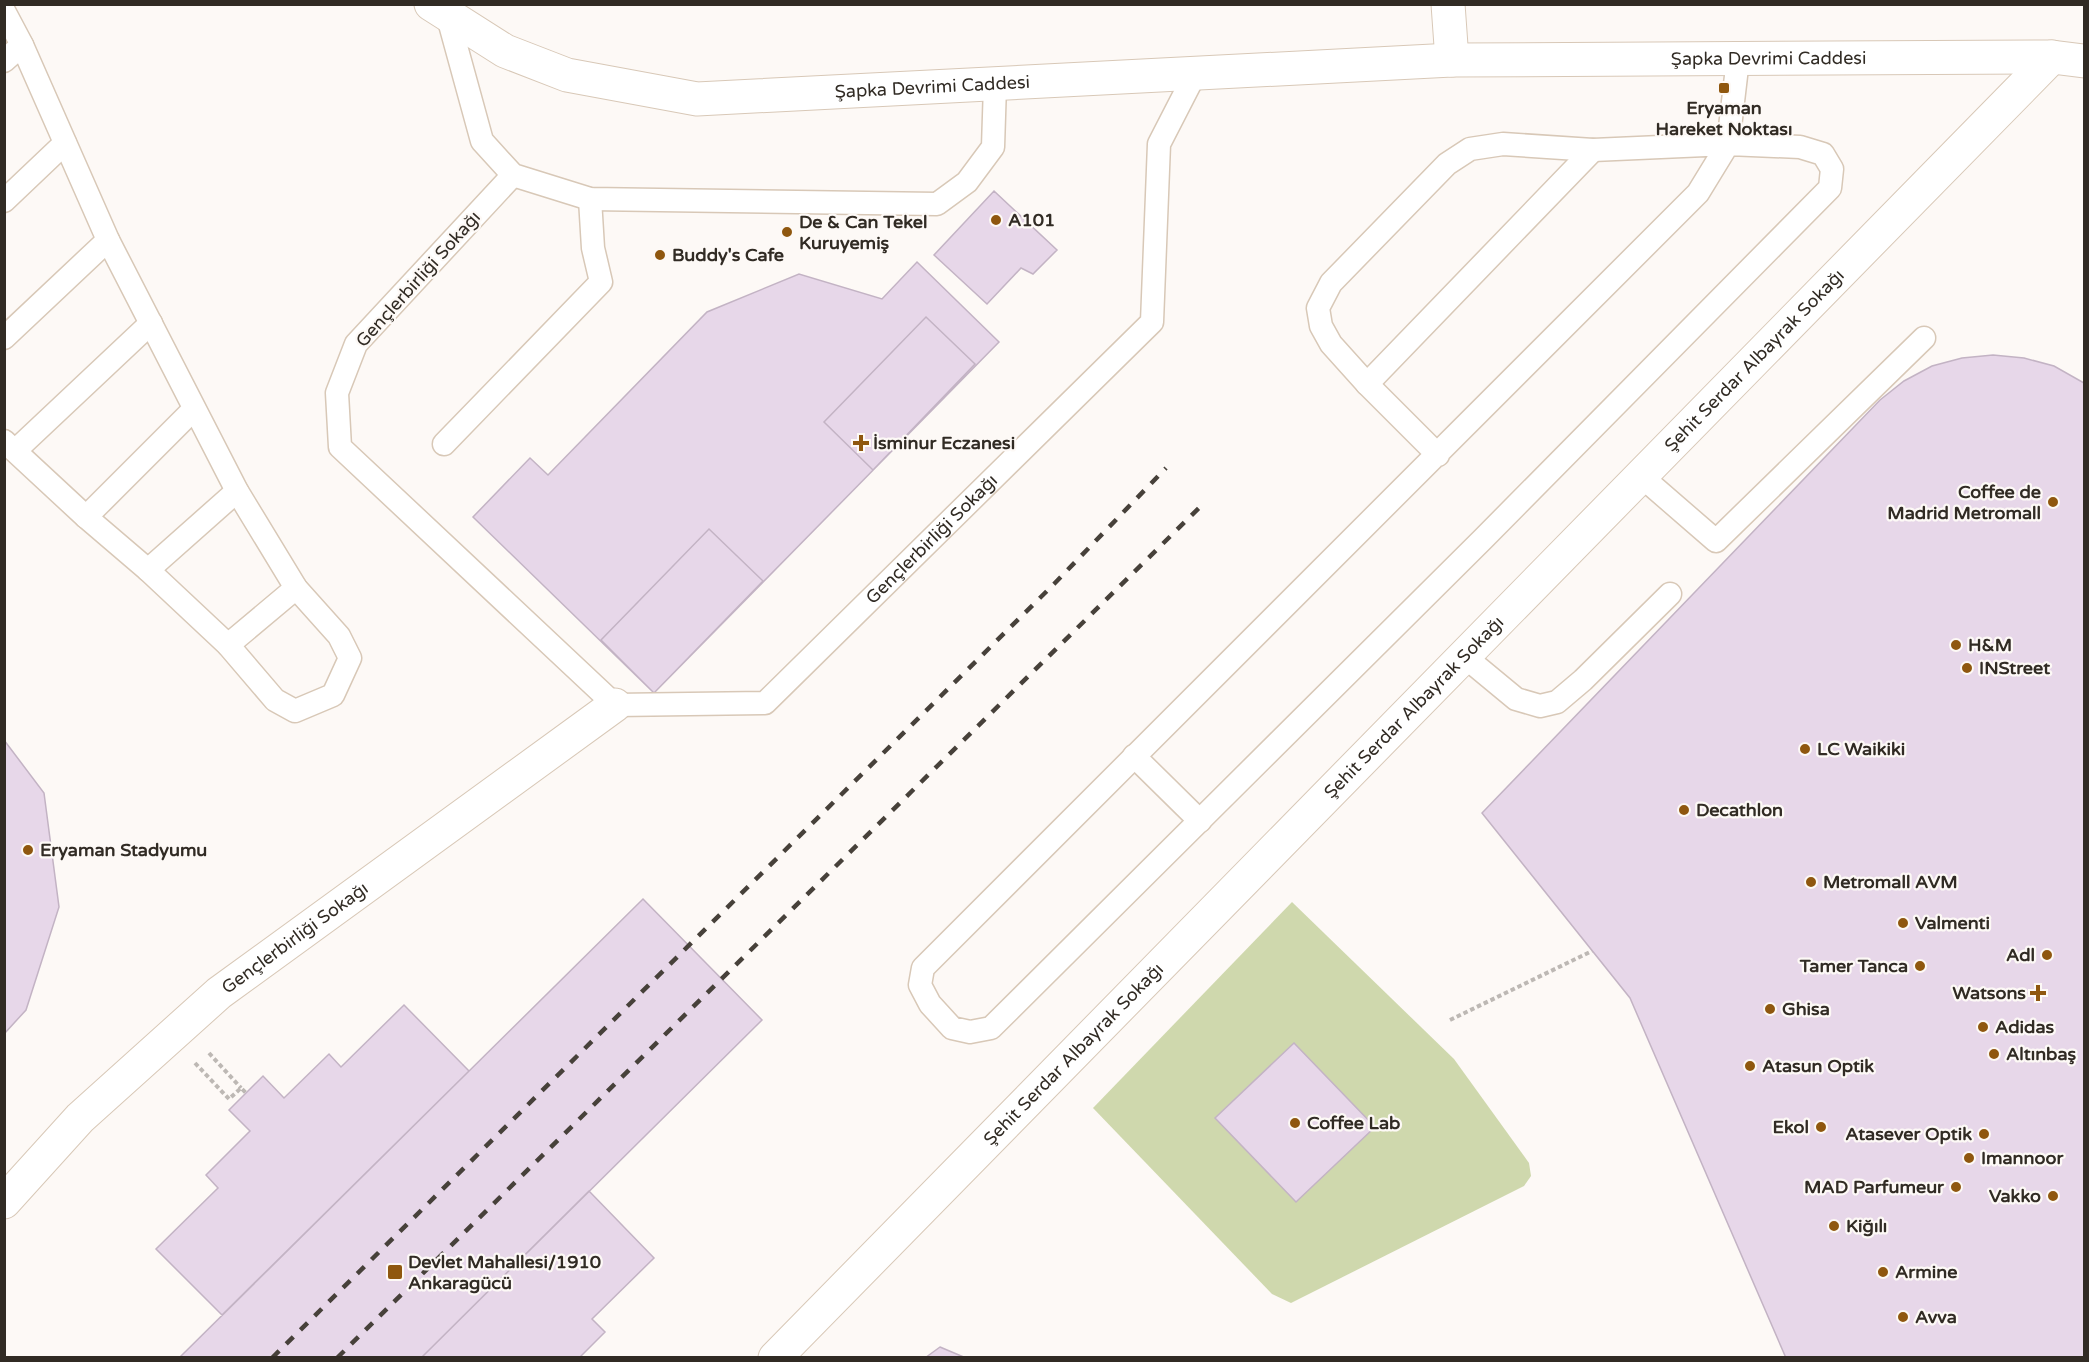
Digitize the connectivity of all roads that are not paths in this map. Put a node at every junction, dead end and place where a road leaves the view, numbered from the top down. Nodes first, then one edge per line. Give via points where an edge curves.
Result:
1 (1448, 4) edge
2 (4, 11) edge
3 (440, 11) edge
4 (22, 45) junction
5 (2052, 57) junction
6 (1738, 59) junction
7 (1452, 60) junction
8 (2085, 61) edge
9 (4, 62) edge
10 (1195, 74) junction
11 (995, 85) junction
12 (65, 143) junction
13 (1728, 144) junction
14 (1593, 150) junction
15 (513, 175) junction
16 (590, 199) junction
17 (4, 201) edge
18 (108, 240) junction
19 (151, 323) junction
20 (4, 338) edge
21 (1924, 338) dead end
22 (1367, 384) junction
23 (194, 409) junction
24 (444, 444) dead end
25 (10, 446) edge
26 (1438, 455) junction
27 (1641, 476) junction
28 (237, 491) junction
29 (86, 517) junction
30 (148, 570) junction
31 (296, 588) junction
32 (1670, 594) dead end
33 (228, 645) junction
34 (1464, 656) junction
35 (615, 705) junction
36 (1134, 756) junction
37 (1200, 821) junction
38 (4, 1202) edge
39 (775, 1358) edge

1 - 7 street
2 - 4 lane
3 - 11 street, Şapka Devrimi Caddesi via 506,51 567,75 697,99
3 - 15 lane via 482,141
4 - 9 lane
4 - 12 lane
5 - 6 street, Şapka Devrimi Caddesi
5 - 8 street, Şapka Devrimi Caddesi
5 - 27 street, Şehit Serdar Albayrak Sokağı
6 - 7 street, Şapka Devrimi Caddesi
6 - 13 lane
7 - 10 street, Şapka Devrimi Caddesi
10 - 11 street, Şapka Devrimi Caddesi
10 - 35 lane, Gençlerbirliği Sokağı via 1159,144 1152,322 765,704
11 - 16 lane via 993,147 967,182 937,204
12 - 17 lane
12 - 18 lane
13 - 14 lane
13 - 26 lane via 1698,192
13 - 37 lane via 1800,147 1823,154 1832,169 1830,188
14 - 22 lane
14 - 22 lane via 1503,144 1470,149 1447,164 1331,283 1318,308 1321,326
15 - 16 lane
15 - 35 lane, Gençlerbirliği Sokağı via 356,344 337,393 340,447
16 - 24 lane via 593,248 601,282
18 - 19 lane
18 - 20 lane
19 - 23 lane
19 - 25 lane
21 - 27 lane via 1716,541
22 - 26 lane
23 - 28 lane
23 - 29 lane
25 - 29 lane
26 - 36 lane
27 - 34 street, Şehit Serdar Albayrak Sokağı
28 - 30 lane
28 - 31 lane
29 - 30 lane
30 - 33 lane
31 - 33 lane
31 - 33 lane via 339,636 350,658 333,695 295,711 275,700
32 - 34 lane via 1557,702 1540,706 1516,699
34 - 39 street, Şehit Serdar Albayrak Sokağı
35 - 38 street, Gençlerbirliği Sokağı via 219,993 80,1118
36 - 37 lane
36 - 37 lane via 923,968 920,985 930,1004 952,1028 970,1032 991,1028

